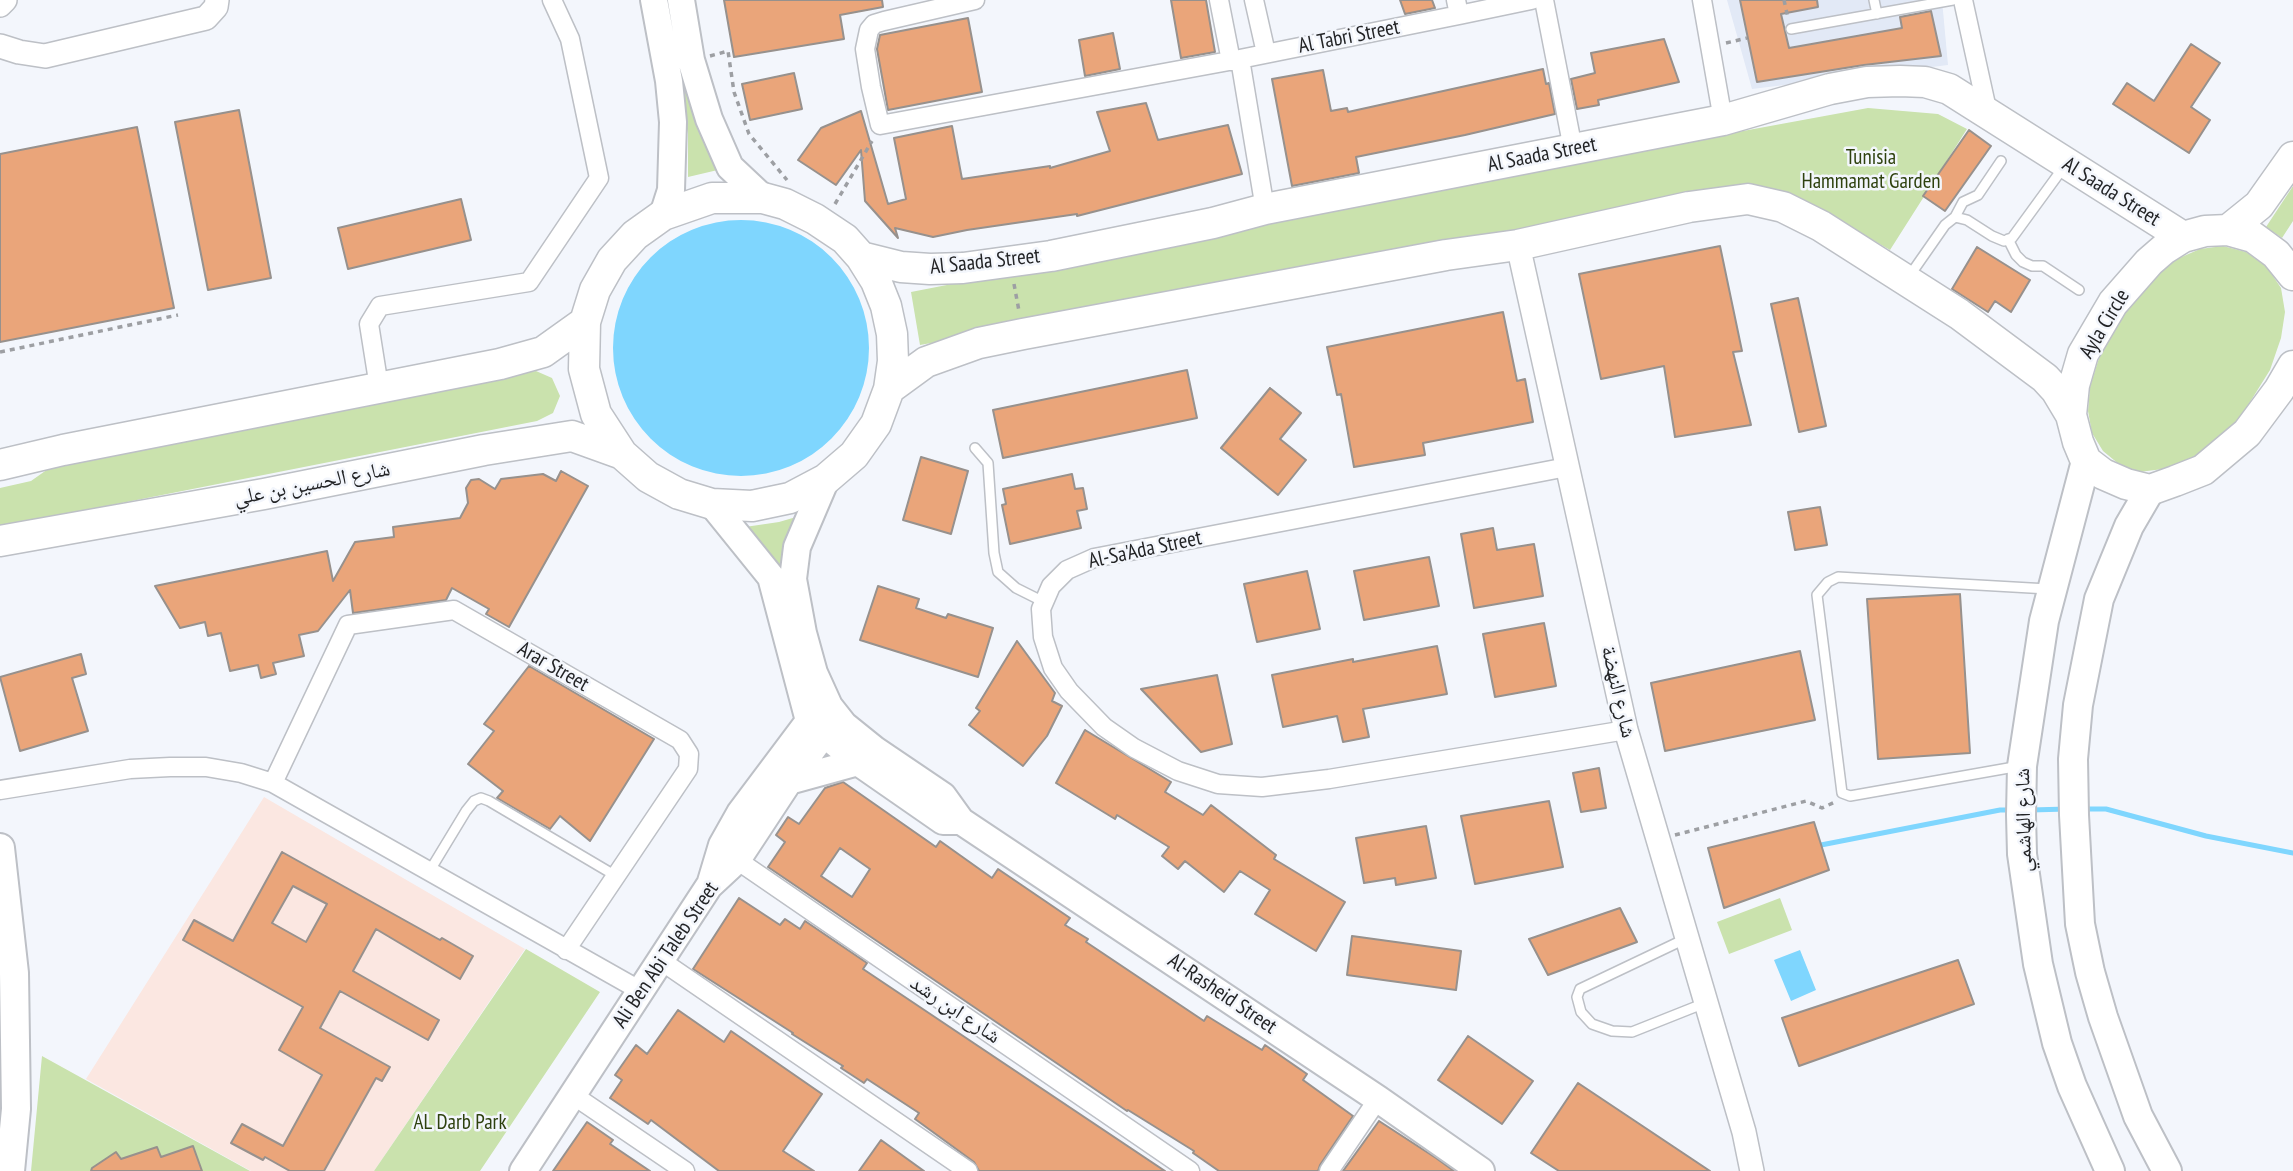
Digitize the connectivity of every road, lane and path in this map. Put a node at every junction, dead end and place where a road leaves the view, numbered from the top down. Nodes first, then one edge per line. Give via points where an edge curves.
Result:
1 (5, 0) edge
2 (217, 0) edge
3 (552, 0) edge
4 (653, 0) edge
5 (681, 0) edge
6 (975, 0) edge
7 (1219, 0) edge
8 (1254, 0) edge
9 (1531, 0) edge
10 (1544, 0) edge
11 (1702, 0) edge
12 (1874, 0) edge
13 (1953, 0) edge
14 (1963, 0) edge
15 (0, 5) edge
16 (1458, 7) edge
17 (1877, 14) junction
18 (1791, 29) dead end
19 (0, 46) edge
20 (1266, 53) junction
21 (691, 60) junction
22 (1235, 60) junction
23 (1988, 114) junction
24 (1723, 120) junction
25 (880, 125) junction
26 (1573, 149) junction
27 (2293, 157) edge
28 (2001, 161) dead end
29 (2066, 164) junction
30 (787, 180) dead end
31 (763, 198) junction
32 (832, 209) dead end
33 (1265, 209) junction
34 (663, 215) junction
35 (1955, 217) junction
36 (2228, 230) junction
37 (2183, 237) junction
38 (2008, 239) junction
39 (1518, 245) junction
40 (861, 257) junction
41 (1010, 262) junction
42 (2292, 267) edge
43 (1906, 280) junction
44 (2079, 290) dead end
45 (178, 315) dead end
46 (1020, 317) dead end
47 (585, 322) junction
48 (0, 352) edge
49 (2293, 366) edge
50 (379, 387) junction
51 (889, 389) junction
52 (2071, 415) junction
53 (0, 443) edge
54 (975, 448) dead end
55 (622, 454) junction
56 (33, 458) junction
57 (2086, 461) junction
58 (0, 465) edge
59 (1567, 467) junction
60 (826, 480) junction
61 (2150, 490) junction
62 (712, 504) junction
63 (5, 545) edge
64 (2052, 589) junction
65 (1044, 602) junction
66 (820, 721) junction
67 (1626, 730) junction
68 (858, 762) junction
69 (2022, 766) junction
70 (789, 781) junction
71 (273, 783) junction
72 (0, 790) edge
73 (1850, 796) junction
74 (961, 821) junction
75 (1658, 839) junction
76 (0, 848) edge
77 (727, 860) junction
78 (429, 872) junction
79 (616, 876) junction
80 (1687, 938) junction
81 (566, 950) junction
82 (660, 960) junction
83 (641, 991) junction
84 (1706, 1002) junction
85 (573, 1095) junction
86 (1378, 1099) junction
87 (1744, 1132) junction
88 (10, 1171) edge
89 (523, 1171) edge
90 (685, 1171) edge
91 (968, 1171) edge
92 (1190, 1171) edge
93 (1329, 1171) edge
94 (1481, 1171) edge
95 (1752, 1171) edge
96 (1765, 1171) edge
97 (2110, 1171) edge
98 (2167, 1171) edge

1 - 15 street
2 - 19 street via 206,19 45,56
3 - 50 street via 570,39 599,178 529,282 380,306 369,324
4 - 34 main road via 673,122 671,190
5 - 21 main road
6 - 25 street via 884,21 869,30 865,49
7 - 22 street
8 - 20 street
9 - 16 street, Al Tabri Street
10 - 26 street
11 - 24 street
12 - 17 lane
13 - 17 lane
14 - 23 street
16 - 20 street, Al Tabri Street
17 - 18 lane
20 - 22 street, Al Tabri Street
21 - 30 path via 728,51 734,92 749,134
21 - 31 main road via 730,167
22 - 25 street, Al Tabri Street
22 - 33 street
23 - 24 highway, Al Saada Street via 1942,87 1900,81 1830,89
23 - 29 highway, Al Saada Street
24 - 26 highway, Al Saada Street
25 - 32 path
26 - 33 highway, Al Saada Street
27 - 36 highway via 2259,205
28 - 35 lane via 1978,195 1962,202
29 - 37 highway, Al Saada Street
29 - 38 lane
31 - 34 highway via 712,198
31 - 40 highway via 826,224
33 - 41 highway, Al Saada Street
34 - 47 highway via 635,235 612,260 595,289
35 - 38 lane
35 - 43 lane
36 - 37 highway, Ayla Circle
36 - 42 highway, Ayla Circle via 2253,237
37 - 52 highway, Ayla Circle via 2149,262 2099,325 2083,355
38 - 44 lane via 2023,262 2043,266
39 - 43 highway via 1689,207 1748,200 1783,207 1821,226
39 - 51 highway via 1160,307 979,344 926,362
39 - 59 street, شارع النهضة
40 - 41 highway, Al Saada Street via 930,269
40 - 51 highway via 876,281 892,334
41 - 46 path
43 - 52 highway via 2045,377
45 - 48 path
47 - 50 highway via 543,352
47 - 55 highway via 584,369 596,414
49 - 61 highway via 2231,449 2203,470
50 - 56 highway
51 - 60 highway via 876,424 854,455
52 - 57 highway, Ayla Circle
53 - 56 highway
54 - 65 lane via 988,463 998,572 1016,588
55 - 62 highway via 648,477 679,494
55 - 63 highway, شارع الحسين بن علي via 572,436
56 - 58 highway
57 - 61 highway via 2103,474
57 - 64 main road, شارع الهاشمي
59 - 65 street, Al-Sa'Ada Street via 1094,558 1067,570 1051,586
59 - 67 street, شارع النهضة
60 - 62 highway via 790,498 752,506
60 - 66 main road, Al-Rasheid Street via 797,547 793,579
61 - 98 main road via 2129,526 2099,599 2080,691 2073,760 2080,924 2103,1017 2138,1116
62 - 66 main road, Al-Rasheid Street via 771,577
64 - 69 main road, شارع الهاشمي
64 - 73 lane via 1838,577 1828,582 1817,595 1842,793
65 - 67 street via 1043,637 1053,668 1069,691 1104,727 1133,748 1217,784 1262,787 1329,779
66 - 68 main road, Al-Rasheid Street
66 - 70 main road, Ali Ben Abi Taleb Street
66 - 74 main road, Al-Rasheid Street via 844,725 943,796
66 - 77 main road via 740,813 722,845
67 - 75 street, شارع النهضة
68 - 70 main road
68 - 74 main road, Al-Rasheid Street via 943,821
69 - 73 lane
69 - 97 main road, شارع الهاشمي via 2024,872 2038,964 2057,1043
70 - 77 main road, Ali Ben Abi Taleb Street
71 - 72 street via 206,767 170,767
71 - 78 street
71 - 79 street, Arar Street via 348,625 454,610 685,747 688,769
73 - 75 path via 1822,808 1806,801
74 - 86 main road, Al-Rasheid Street
75 - 80 street, شارع النهضة
76 - 88 main road via 14,973 16,1109
77 - 82 main road, Ali Ben Abi Taleb Street
77 - 92 street, شارع ابن رشد
78 - 79 lane via 466,811 481,798
78 - 81 street
79 - 81 street, Arar Street
80 - 84 street, شارع النهضة
80 - 84 lane via 1580,989 1581,1012 1592,1024 1632,1032
81 - 83 street
82 - 83 main road, Ali Ben Abi Taleb Street
82 - 91 street
83 - 85 main road, Ali Ben Abi Taleb Street
84 - 87 street, شارع النهضة
85 - 89 main road, Ali Ben Abi Taleb Street
85 - 90 street
86 - 93 street
86 - 94 main road, Al-Rasheid Street
87 - 95 street, شارع النهضة
87 - 96 street, شارع النهضة

